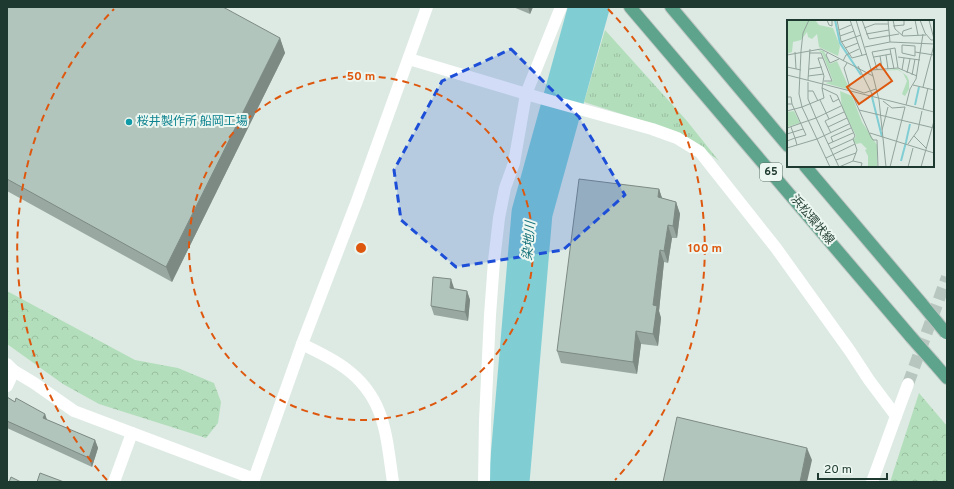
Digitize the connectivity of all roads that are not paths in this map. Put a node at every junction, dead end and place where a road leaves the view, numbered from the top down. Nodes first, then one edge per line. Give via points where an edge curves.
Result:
1 (427, 7) edge
2 (561, 7) edge
3 (630, 7) edge
4 (671, 7) edge
5 (409, 59) junction
6 (526, 94) junction
7 (787, 145) edge
8 (806, 167) edge
9 (946, 333) edge
10 (302, 344) junction
11 (10, 368) edge
12 (947, 378) edge
13 (908, 384) tunnel mouth
14 (7, 386) edge
15 (896, 416) junction
16 (132, 433) junction
17 (253, 481) edge
18 (114, 482) edge
19 (393, 482) edge
20 (484, 482) edge
21 (872, 482) edge

1 - 5 street
2 - 6 street
3 - 12 main road, 浜松環状線 / 65, bridge
4 - 7 main road
5 - 6 street
5 - 10 street
6 - 15 street via 671,136 700,152 776,248
6 - 20 street via 514,163 499,218 494,261
8 - 9 main road, bridge
10 - 17 street
10 - 19 street via 344,367 374,398 386,431
11 - 14 street
11 - 16 street via 74,411
13 - 15 street
15 - 21 street
16 - 17 street
16 - 18 street

